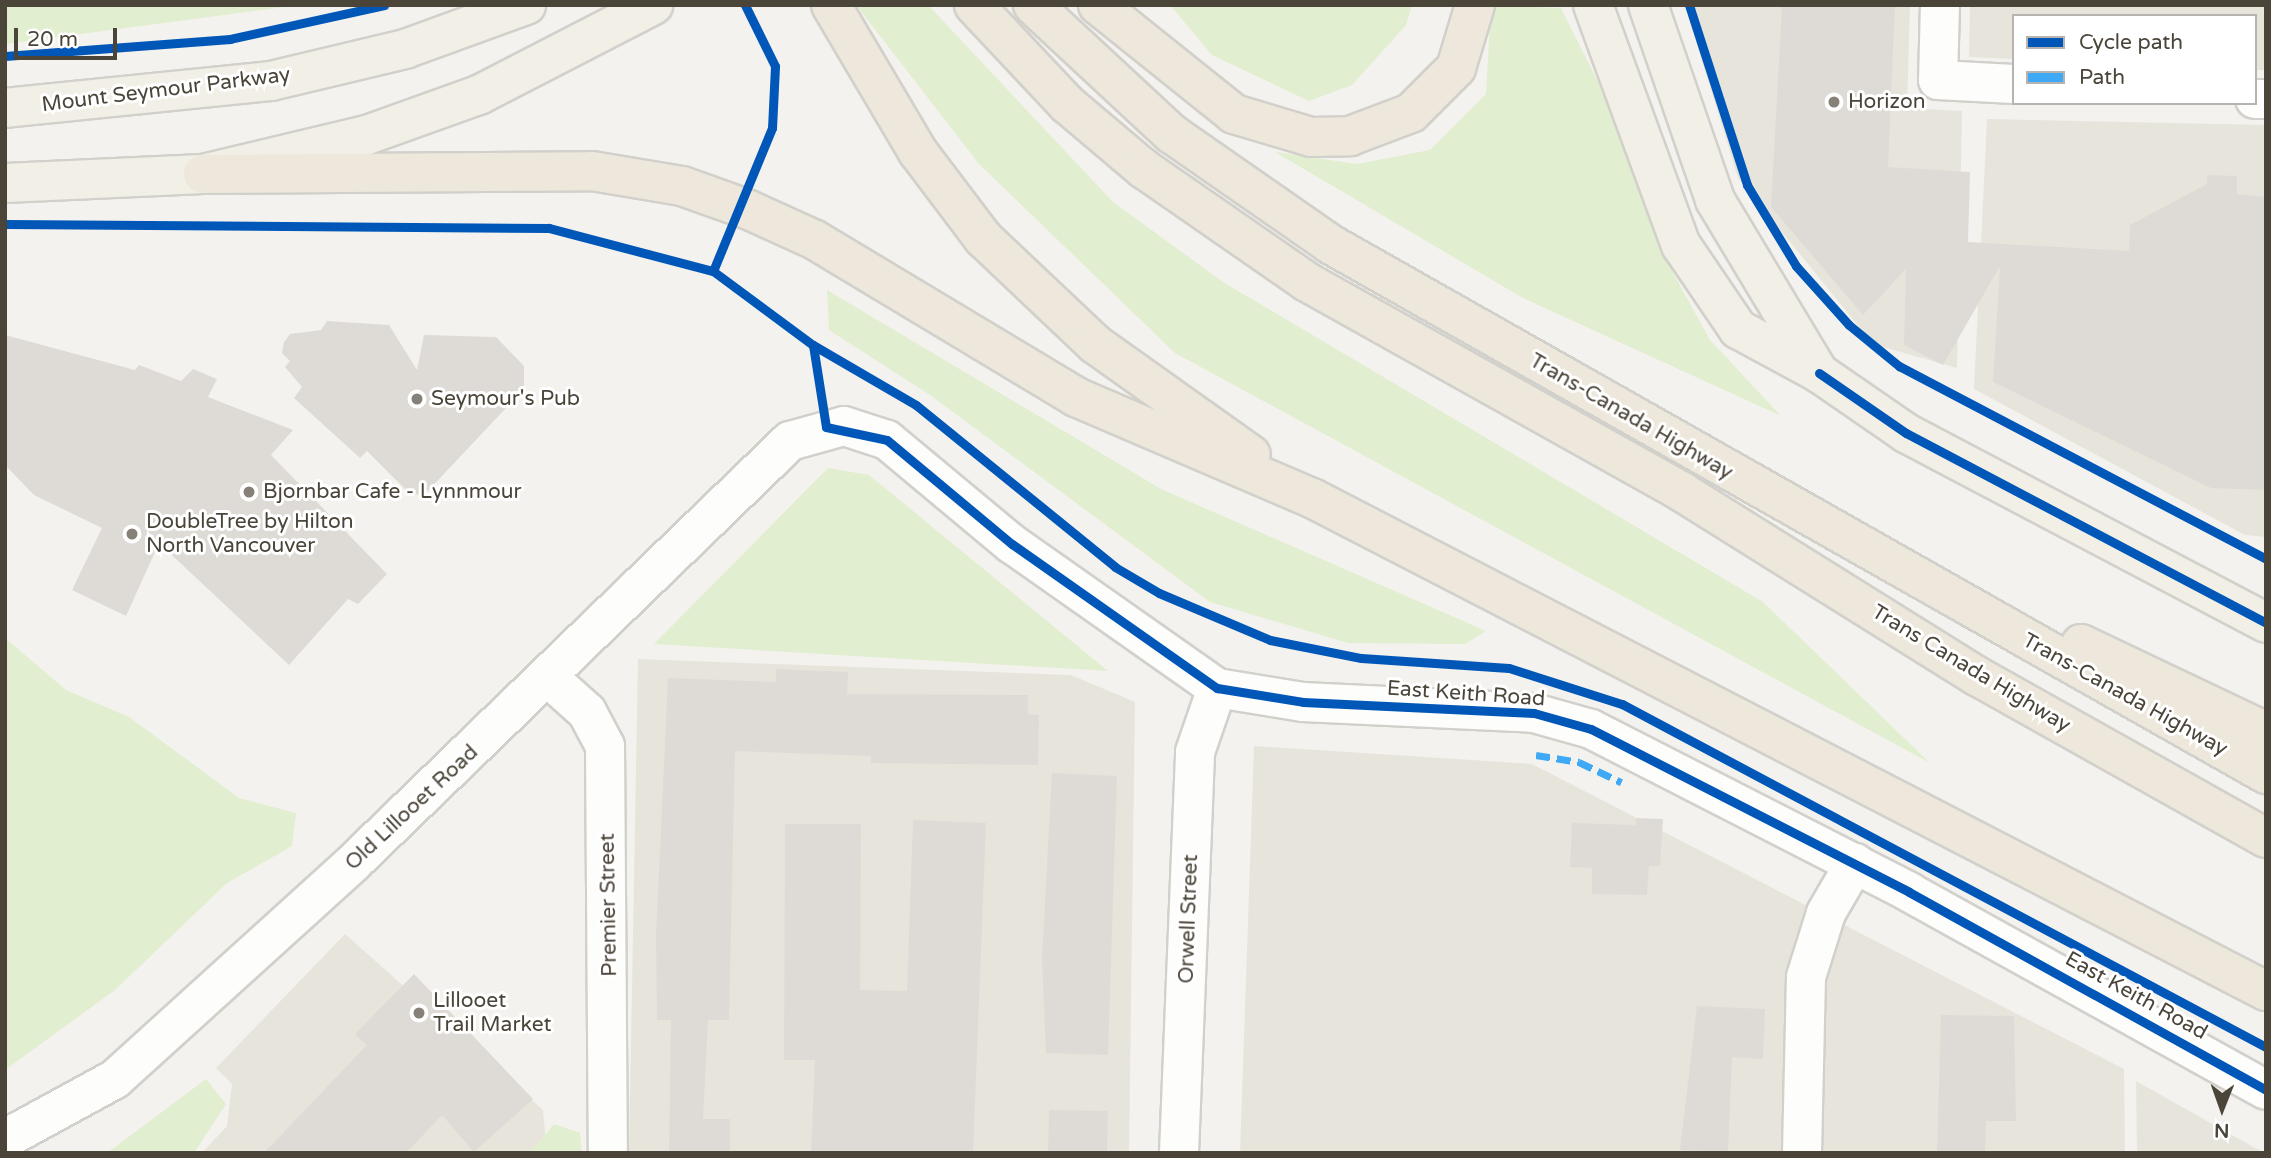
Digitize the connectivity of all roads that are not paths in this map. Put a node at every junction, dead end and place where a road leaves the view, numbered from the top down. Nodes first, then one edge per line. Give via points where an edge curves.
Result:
1 (526, 5) edge
2 (653, 5) edge
3 (831, 5) edge
4 (974, 5) edge
5 (1033, 5) edge
6 (1098, 5) edge
7 (1475, 5) edge
8 (1593, 5) edge
9 (1648, 5) edge
10 (1940, 5) edge
11 (2012, 83) edge
12 (5, 108) edge
13 (203, 174) junction
14 (5, 183) edge
15 (1819, 373) junction
16 (790, 441) joint
17 (1682, 492) joint
18 (1312, 498) junction
19 (1781, 502) junction
20 (2266, 623) edge
21 (549, 678) junction
22 (1217, 688) junction
23 (2266, 732) edge
24 (2266, 774) edge
25 (2266, 838) edge
26 (1855, 863) junction
27 (2266, 991) edge
28 (2266, 1090) edge
29 (5, 1139) edge
30 (608, 1153) edge
31 (1179, 1153) edge
32 (1802, 1153) edge

1 - 12 main road, Mount Seymour Parkway via 405,49 271,81
2 - 13 main road via 557,59 423,117
3 - 18 highway via 918,152 982,238 1095,344
4 - 17 highway, Trans-Canada Highway via 1067,104 1221,226 1397,337
5 - 19 highway, Trans-Canada Highway via 1098,71 1246,189 1420,298
6 - 7 highway via 1234,114 1311,137 1350,136 1411,113 1456,68
8 - 15 main road via 1681,246 1738,329
9 - 15 main road via 1715,200
10 - 11 street via 1938,80
13 - 14 main road
13 - 18 highway via 471,167 592,171 682,186 815,240 1076,397
15 - 20 main road via 1906,433
16 - 21 street, Old Lillooet Road
16 - 22 street, East Keith Road via 844,426 887,440 1033,560
17 - 25 highway, Trans Canada Highway via 1977,676
18 - 27 highway
19 - 23 highway
19 - 24 highway, Trans-Canada Highway
21 - 29 street, Old Lillooet Road via 115,1079
21 - 30 street, Premier Street via 587,712 605,746
22 - 26 street, East Keith Road via 1303,702 1560,718
22 - 31 street, Orwell Street via 1195,752
26 - 28 street, East Keith Road
26 - 32 street via 1826,913 1806,977

